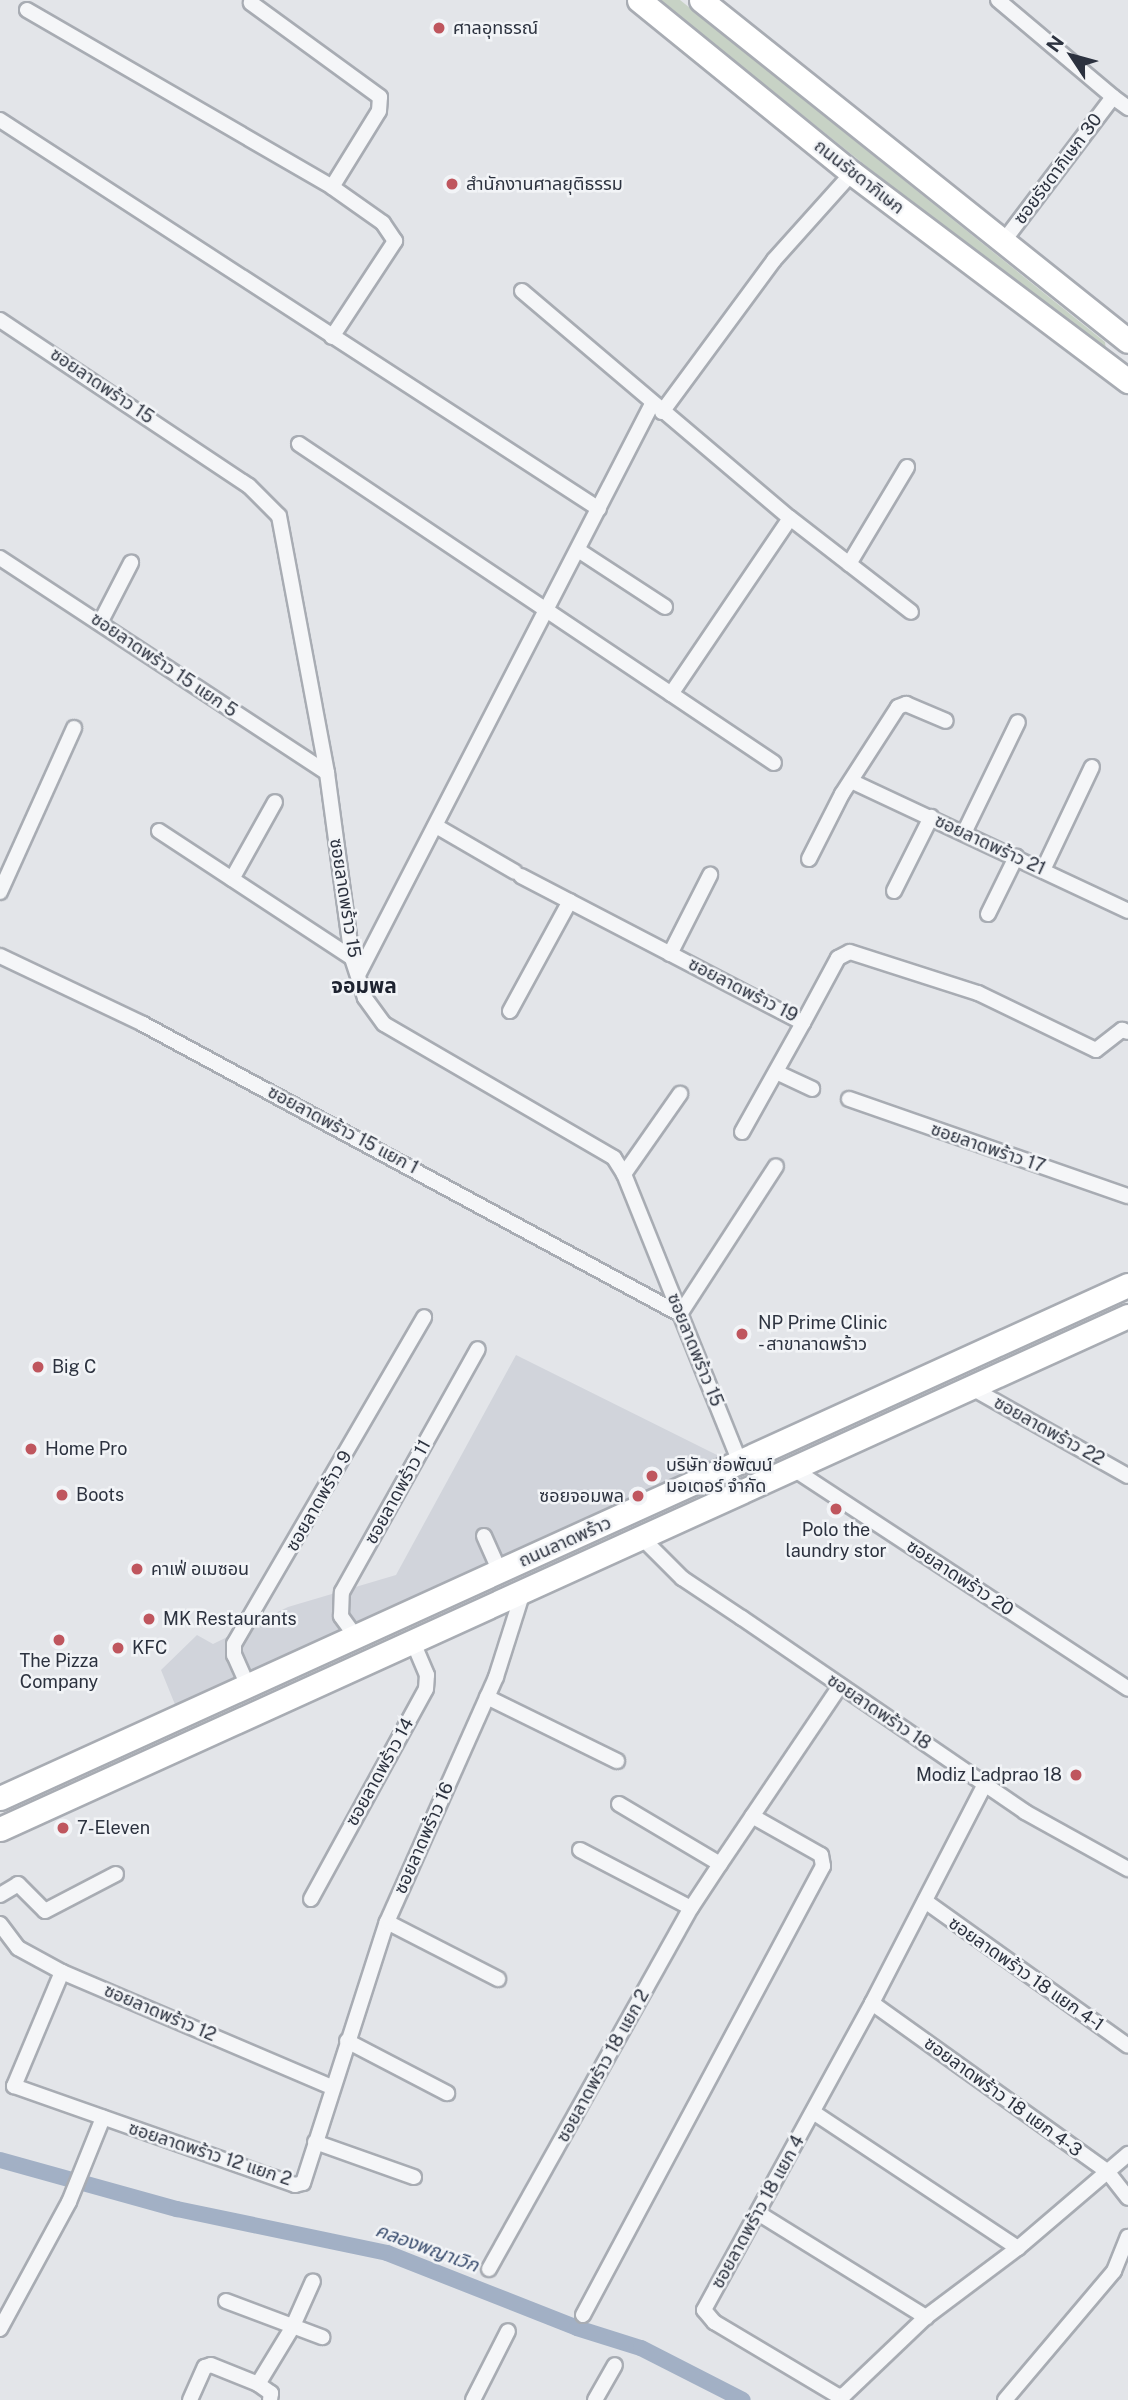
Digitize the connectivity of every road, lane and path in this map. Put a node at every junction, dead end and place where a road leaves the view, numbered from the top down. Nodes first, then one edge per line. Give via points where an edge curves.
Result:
1 (639, 0) edge
2 (701, 0) edge
3 (998, 0) edge
4 (251, 3) dead end
5 (27, 9) dead end
6 (1113, 97) junction
7 (1128, 108) edge
8 (0, 120) edge
9 (852, 173) junction
10 (332, 187) junction
11 (1003, 242) junction
12 (522, 292) dead end
13 (0, 320) edge
14 (332, 337) junction
15 (1128, 343) edge
16 (1083, 350) junction
17 (1128, 381) edge
18 (1128, 392) edge
19 (657, 408) junction
20 (299, 444) dead end
21 (906, 467) dead end
22 (599, 509) junction
23 (790, 517) junction
24 (578, 550) junction
25 (0, 558) edge
26 (131, 563) dead end
27 (849, 564) junction
28 (665, 607) dead end
29 (547, 611) junction
30 (911, 612) dead end
31 (100, 623) junction
32 (671, 694) junction
33 (946, 720) dead end
34 (1018, 722) dead end
35 (74, 728) dead end
36 (774, 763) dead end
37 (1092, 767) dead end
38 (327, 773) junction
39 (851, 781) junction
40 (275, 802) dead end
41 (931, 817) junction
42 (436, 826) junction
43 (159, 831) dead end
44 (964, 833) junction
45 (1016, 858) junction
46 (809, 859) dead end
47 (1043, 870) junction
48 (710, 874) dead end
49 (232, 879) junction
50 (894, 891) dead end
51 (0, 892) edge
52 (570, 901) junction
53 (1127, 909) edge
54 (988, 914) dead end
55 (670, 954) junction
56 (0, 956) edge
57 (352, 958) junction
58 (359, 973) junction
59 (510, 1011) dead end
60 (803, 1023) junction
61 (1128, 1032) edge
62 (776, 1072) junction
63 (812, 1088) dead end
64 (680, 1094) dead end
65 (849, 1099) dead end
66 (742, 1132) dead end
67 (776, 1166) dead end
68 (624, 1174) junction
69 (1128, 1196) edge
70 (1128, 1285) edge
71 (681, 1314) junction
72 (1128, 1316) edge
73 (424, 1317) dead end
74 (478, 1349) dead end
75 (970, 1387) junction
76 (783, 1443) junction
77 (740, 1462) junction
78 (792, 1468) junction
79 (1128, 1476) edge
80 (750, 1488) junction
81 (484, 1536) dead end
82 (642, 1538) junction
83 (500, 1572) junction
84 (523, 1592) junction
85 (356, 1637) junction
86 (413, 1642) junction
87 (248, 1686) junction
88 (840, 1686) junction
89 (1128, 1689) edge
90 (487, 1697) junction
91 (617, 1761) dead end
92 (985, 1784) junction
93 (0, 1798) edge
94 (619, 1804) dead end
95 (752, 1816) junction
96 (0, 1829) edge
97 (580, 1850) dead end
98 (720, 1864) junction
99 (1128, 1869) edge
100 (116, 1874) dead end
101 (0, 1895) edge
102 (311, 1899) dead end
103 (925, 1901) junction
104 (691, 1908) junction
105 (387, 1922) junction
106 (0, 1924) edge
107 (62, 1972) junction
108 (498, 1979) dead end
109 (872, 2003) junction
110 (347, 2041) junction
111 (1128, 2046) edge
112 (332, 2087) junction
113 (447, 2093) dead end
114 (813, 2112) junction
115 (103, 2118) junction
116 (315, 2142) junction
117 (1128, 2154) edge
118 (1107, 2171) junction
119 (414, 2177) dead end
120 (1128, 2197) edge
121 (758, 2213) junction
122 (1128, 2237) edge
123 (1018, 2248) junction
124 (488, 2269) dead end
125 (313, 2281) dead end
126 (226, 2301) dead end
127 (583, 2315) dead end
128 (926, 2317) junction
129 (292, 2328) junction
130 (0, 2329) edge
131 (508, 2331) dead end
132 (321, 2337) dead end
133 (615, 2365) dead end
134 (258, 2384) junction
135 (190, 2400) edge
136 (270, 2400) edge
137 (473, 2400) edge
138 (595, 2400) edge
139 (1006, 2400) edge

1 - 9 main road, ถนนรัชดาภิเษก
2 - 11 main road
3 - 6 street, ซอยรัชดาภิเษก 30
4 - 10 street via 380,97 379,111
5 - 10 street
6 - 7 street, ซอยรัชดาภิเษก 30
6 - 11 street, ซอยรัชดาภิเษก 30
8 - 14 street
9 - 16 main road, ถนนรัชดาภิเษก
9 - 19 street via 774,260
10 - 14 street via 383,223 395,241
11 - 15 main road
12 - 19 street
13 - 38 street, ซอยลาดพร้าว 15 via 249,486 279,516
14 - 22 street
16 - 17 main road, ถนนรัชดาภิเษก
16 - 18 main road, ถนนรัชดาภิเษก
19 - 22 street
19 - 23 street
20 - 29 street
21 - 27 street
22 - 24 street
23 - 27 street
23 - 32 street
24 - 28 street
24 - 29 street
25 - 31 street, ซอยลาดพร้าว 15 แยก 5
26 - 31 street
27 - 30 street
29 - 32 street
29 - 42 street
31 - 38 street, ซอยลาดพร้าว 15 แยก 5
32 - 36 street
33 - 39 street via 901,705
34 - 44 street
35 - 51 street
37 - 47 street
38 - 57 street, ซอยลาดพร้าว 15
39 - 41 street, ซอยลาดพร้าว 21
39 - 46 street
40 - 49 street
41 - 44 street, ซอยลาดพร้าว 21
41 - 50 street
42 - 52 street, ซอยลาดพร้าว 19
42 - 58 street
43 - 49 street
44 - 45 street, ซอยลาดพร้าว 21
45 - 47 street, ซอยลาดพร้าว 21
45 - 54 street
47 - 53 street, ซอยลาดพร้าว 21
48 - 55 street
49 - 57 street
52 - 55 street, ซอยลาดพร้าว 19
52 - 59 street
55 - 60 street, ซอยลาดพร้าว 19
56 - 71 street, ซอยลาดพร้าว 15 แยก 1 via 155,1031
57 - 58 street, ซอยลาดพร้าว 15
58 - 68 street, ซอยลาดพร้าว 15 via 365,998 384,1024 609,1154
60 - 61 street, ซอยลาดพร้าว 19 via 838,958 850,952 978,993 1096,1050 1122,1030
60 - 62 street
62 - 63 street
62 - 66 street
64 - 68 street
65 - 69 street, ซอยลาดพร้าว 17
67 - 71 street
68 - 71 street, ซอยลาดพร้าว 15
70 - 76 main road, ถนนลาดพร้าว
71 - 77 street, ซอยลาดพร้าว 15
72 - 75 main road, ถนนลาดพร้าว
73 - 87 street, ซอยลาดพร้าว 9 via 234,1644
74 - 85 street, ซอยลาดพร้าว 11 via 342,1592 341,1616
75 - 78 main road, ถนนลาดพร้าว
75 - 79 street, ซอยลาดพร้าว 22
76 - 77 main road, ถนนลาดพร้าว
76 - 78 main road
77 - 80 main road
77 - 83 main road, ถนนลาดพร้าว
78 - 80 main road, ถนนลาดพร้าว
78 - 89 street, ซอยลาดพร้าว 20
80 - 82 main road, ถนนลาดพร้าว
81 - 83 street
82 - 84 main road, ถนนลาดพร้าว
82 - 88 street, ซอยลาดพร้าว 18 via 682,1578
83 - 85 main road, ถนนลาดพร้าว
84 - 86 main road, ถนนลาดพร้าว
84 - 90 street, ซอยลาดพร้าว 16
85 - 87 main road, ถนนลาดพร้าว
86 - 96 main road, ถนนลาดพร้าว
86 - 102 street, ซอยลาดพร้าว 14 via 427,1675 426,1689
87 - 93 main road, ถนนลาดพร้าว
88 - 92 street, ซอยลาดพร้าว 18
88 - 95 street, ซอยลาดพร้าว 18 แยก 2
90 - 91 street
90 - 105 street, ซอยลาดพร้าว 16
92 - 99 street, ซอยลาดพร้าว 18
92 - 103 street, ซอยลาดพร้าว 18 แยก 4
94 - 98 street
95 - 98 street, ซอยลาดพร้าว 18 แยก 2
95 - 127 street via 821,1855 823,1866
97 - 104 street
98 - 104 street, ซอยลาดพร้าว 18 แยก 2
100 - 101 street via 45,1911 18,1884
103 - 109 street, ซอยลาดพร้าว 18 แยก 4
103 - 111 street, ซอยลาดพร้าว 18 แยก 4-1
104 - 124 street, ซอยลาดพร้าว 18 แยก 2
105 - 108 street
105 - 110 street, ซอยลาดพร้าว 16
106 - 107 street, ซอยลาดพร้าว 12 via 18,1948
107 - 112 street, ซอยลาดพร้าว 12
107 - 115 street, ซอยลาดพร้าว 12 แยก 2 via 12,2085
109 - 114 street, ซอยลาดพร้าว 18 แยก 4
109 - 118 street, ซอยลาดพร้าว 18 แยก 4-3
110 - 112 street, ซอยลาดพร้าว 16
110 - 113 street
112 - 116 street, ซอยลาดพร้าว 12 แยก 2
114 - 121 street, ซอยลาดพร้าว 18 แยก 4
114 - 123 street
115 - 116 street, ซอยลาดพร้าว 12 แยก 2 via 295,2185 307,2175
115 - 130 street via 69,2202
116 - 119 street
117 - 118 street, ซอยลาดพร้าว 18 แยก 4
118 - 120 street, ซอยลาดพร้าว 18 แยก 4-3
118 - 123 street, ซอยลาดพร้าว 18 แยก 4
121 - 128 street
121 - 128 street, ซอยลาดพร้าว 18 แยก 4 via 705,2305 714,2322 840,2397
122 - 139 street via 1114,2271
123 - 128 street, ซอยลาดพร้าว 18 แยก 4
125 - 129 street
126 - 129 street
129 - 132 street
129 - 134 street
131 - 137 street
133 - 138 street
134 - 135 street via 211,2365 205,2367
134 - 136 street via 271,2393

